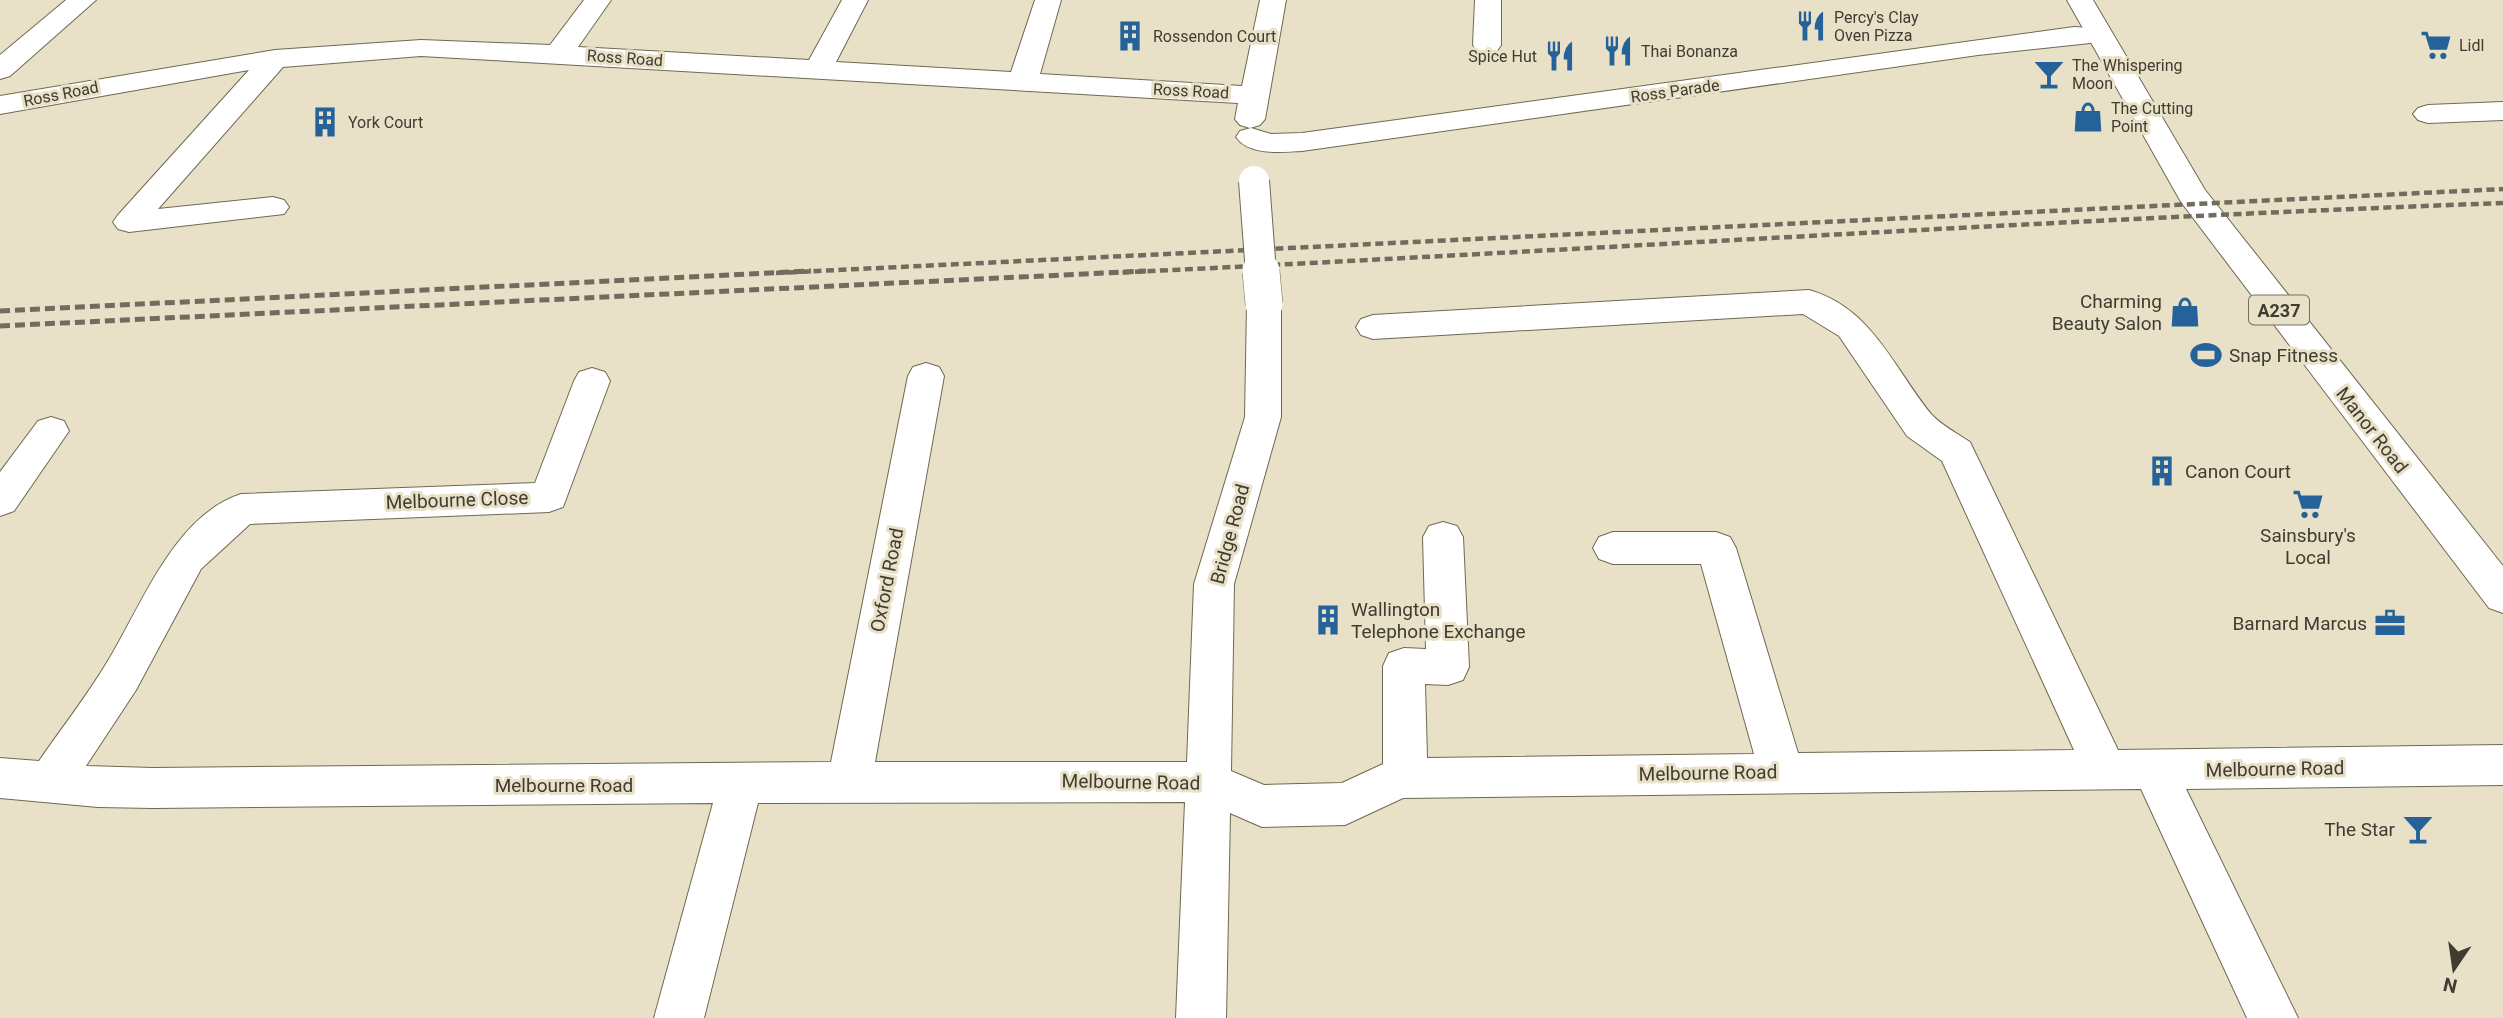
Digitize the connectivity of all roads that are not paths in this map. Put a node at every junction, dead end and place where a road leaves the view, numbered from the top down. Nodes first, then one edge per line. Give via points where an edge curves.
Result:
1 (83, 0) edge
2 (598, 0) edge
3 (855, 0) edge
4 (1048, 0) edge
5 (1273, 0) edge
6 (1488, 0) edge
7 (2080, 0) edge
8 (2099, 35) junction
9 (1487, 45) dead end
10 (558, 54) junction
11 (275, 58) junction
12 (818, 69) junction
13 (0, 70) edge
14 (1023, 81) junction
15 (1253, 94) junction
16 (0, 105) edge
17 (2503, 111) edge
18 (2428, 114) dead end
19 (1251, 136) junction
20 (273, 207) dead end
21 (1373, 327) dead end
22 (926, 376) dead end
23 (592, 381) dead end
24 (51, 431) dead end
25 (0, 501) edge
26 (1443, 537) dead end
27 (1613, 548) dead end
28 (2503, 596) edge
29 (2503, 765) edge
30 (2105, 770) junction
31 (2155, 771) junction
32 (1781, 772) junction
33 (0, 778) edge
34 (1402, 778) junction
35 (51, 781) junction
36 (1208, 782) junction
37 (849, 784) junction
38 (740, 785) junction
39 (679, 1018) edge
40 (1201, 1018) edge
41 (2273, 1018) edge

1 - 13 street
2 - 10 street
3 - 12 street
4 - 14 street
5 - 15 street, Bridge Road
6 - 9 street
7 - 8 street, A237
8 - 19 street, Ross Parade via 1978,47 1302,142 1268,143
8 - 28 street, Manor Road / A237 via 2192,195
10 - 11 street, Ross Road via 421,48
10 - 12 street, Ross Road
11 - 16 street, Ross Road via 177,71
11 - 20 street via 129,222
12 - 14 street, Ross Road
14 - 15 street, Ross Road
15 - 19 street, Bridge Road
17 - 18 street
19 - 36 street, Bridge Road, bridge via 1264,304 1263,417 1214,584
21 - 30 street via 1809,302 1851,328 1920,426 1957,452
22 - 37 street, Oxford Road
23 - 35 street, Melbourne Close via 549,497 248,498 187,558 121,677
24 - 25 street
26 - 34 street via 1448,667 1404,666
27 - 32 street via 1716,548
29 - 31 street, Melbourne Road
30 - 31 street, Melbourne Road
30 - 32 street, Melbourne Road
31 - 41 street
32 - 34 street, Melbourne Road
33 - 35 street, Melbourne Road
34 - 36 street, Melbourne Road via 1345,804 1262,806
35 - 38 street, Melbourne Road via 153,788
36 - 37 street, Melbourne Road
36 - 40 street, Bridge Road
37 - 38 street, Melbourne Road
38 - 39 street

